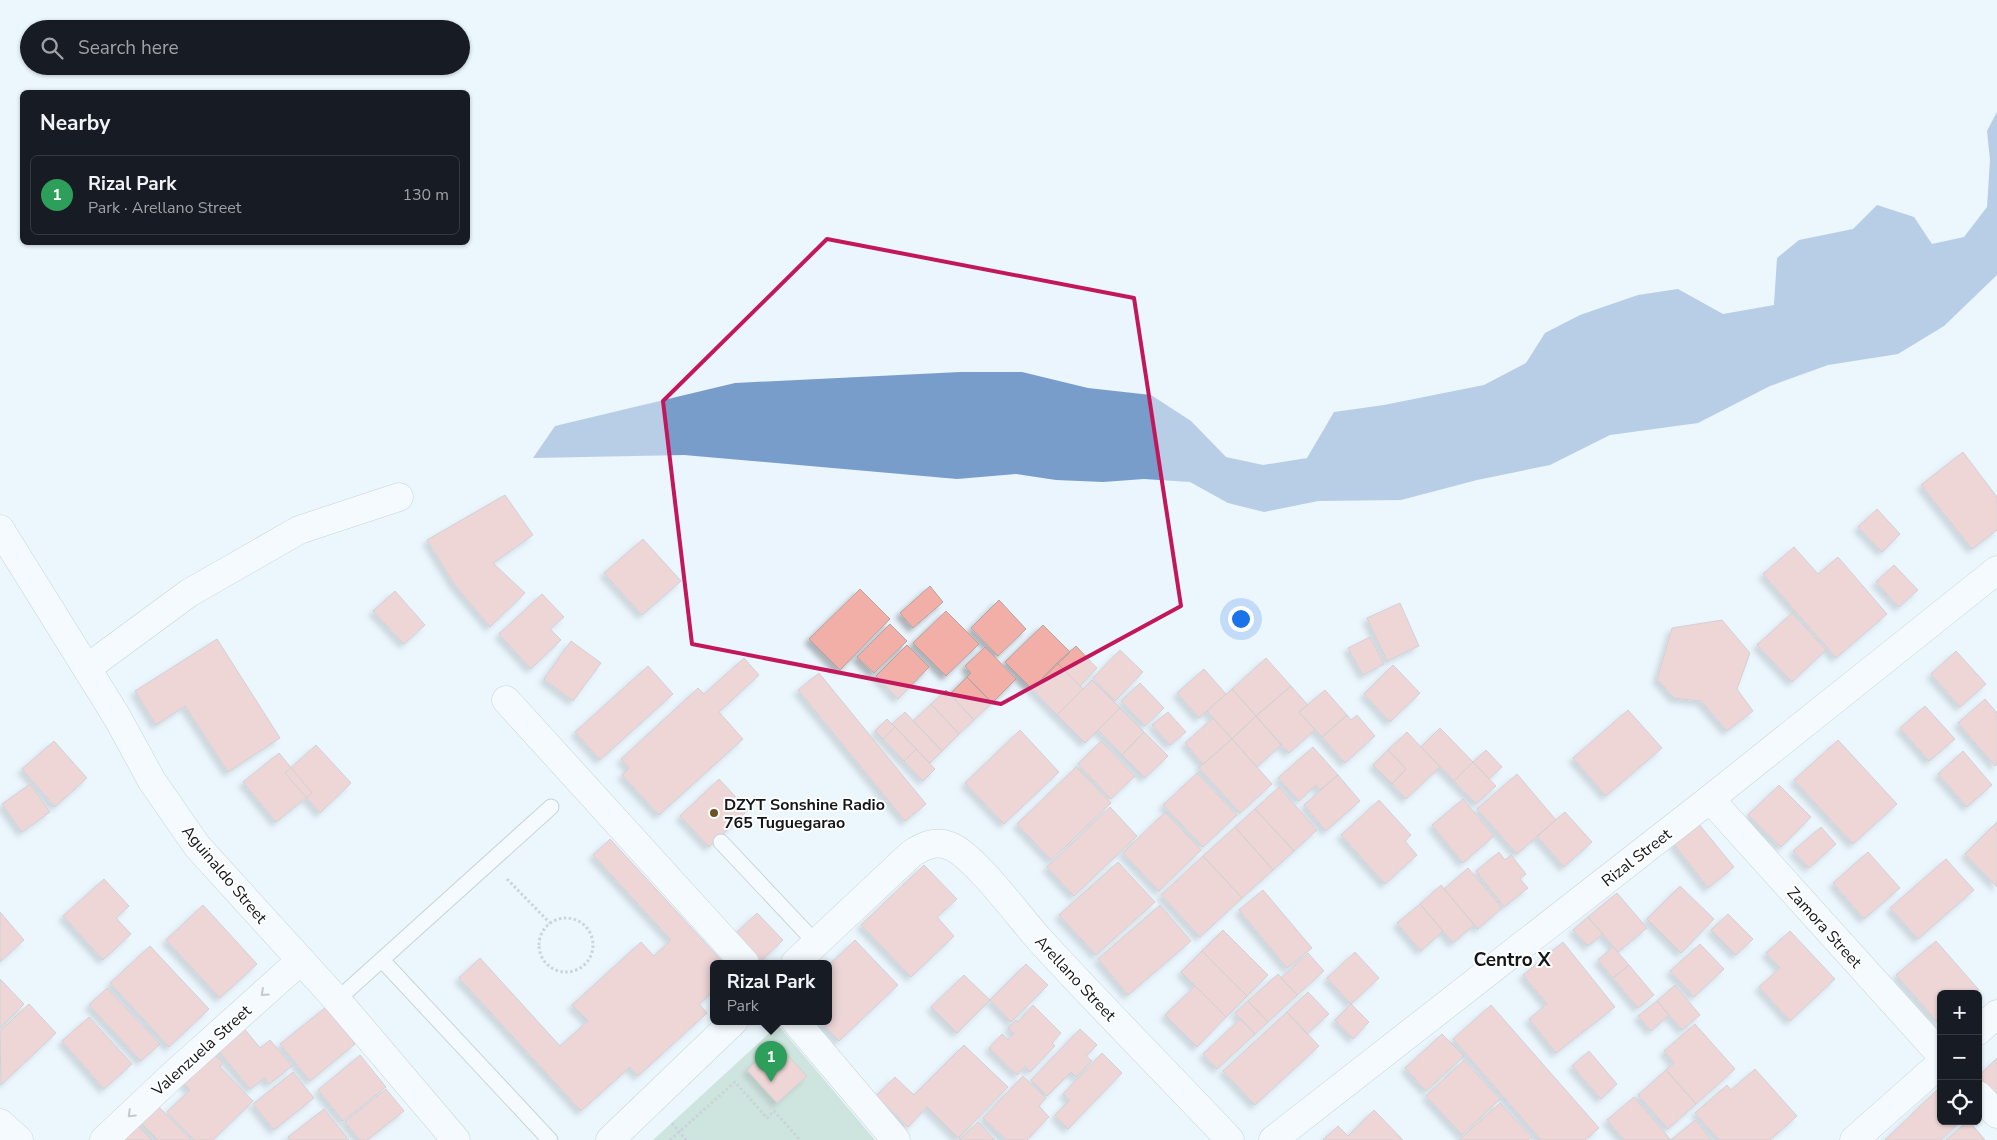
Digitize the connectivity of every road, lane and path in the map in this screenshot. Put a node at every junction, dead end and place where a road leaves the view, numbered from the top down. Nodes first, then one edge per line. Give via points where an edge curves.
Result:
1 (400, 496) dead end
2 (0, 529) edge
3 (1997, 570) edge
4 (86, 668) junction
5 (506, 700) dead end
6 (1710, 799) junction
7 (551, 807) dead end
8 (720, 842) dead end
9 (490, 862) junction
10 (550, 924) junction
11 (816, 943) junction
12 (382, 960) junction
13 (742, 960) edge
14 (798, 960) edge
15 (300, 961) junction
16 (337, 1000) junction
17 (1997, 1014) edge
18 (730, 1025) edge
19 (799, 1025) edge
20 (1982, 1027) edge
21 (1937, 1051) edge
22 (1937, 1067) edge
23 (1982, 1099) edge
24 (1997, 1114) edge
25 (0, 1122) edge
26 (19, 1140) edge
27 (104, 1140) edge
28 (456, 1140) edge
29 (550, 1140) edge
30 (610, 1140) edge
31 (670, 1140) edge
32 (800, 1140) edge
33 (896, 1140) edge
34 (1230, 1140) edge
35 (1273, 1140) edge
36 (1854, 1140) edge

1 - 4 street via 298,530 190,593
2 - 4 street, Aguinaldo Street
3 - 6 street, Rizal Street
4 - 15 street, Aguinaldo Street via 152,780 197,846
5 - 13 street
6 - 21 street, Zamora Street
6 - 35 street, Rizal Street
7 - 9 lane
8 - 11 lane
9 - 10 path
9 - 12 lane
10 - 10 path via 541,934 539,948 544,961 555,970 569,972 583,968 594,943 588,929 577,921 563,918
11 - 14 street
11 - 34 street, Arellano Street via 911,854 925,846 950,846 961,852
12 - 16 lane
12 - 29 lane
15 - 16 street, Aguinaldo Street
15 -> 27 street, Valenzuela Street via 172,1074
16 - 28 street, Aguinaldo Street
17 - 20 street
18 - 30 street
19 - 33 street
22 - 36 street
23 - 24 street
25 - 26 street
31 - 32 path via 735,1082 767,1118 774,1111

